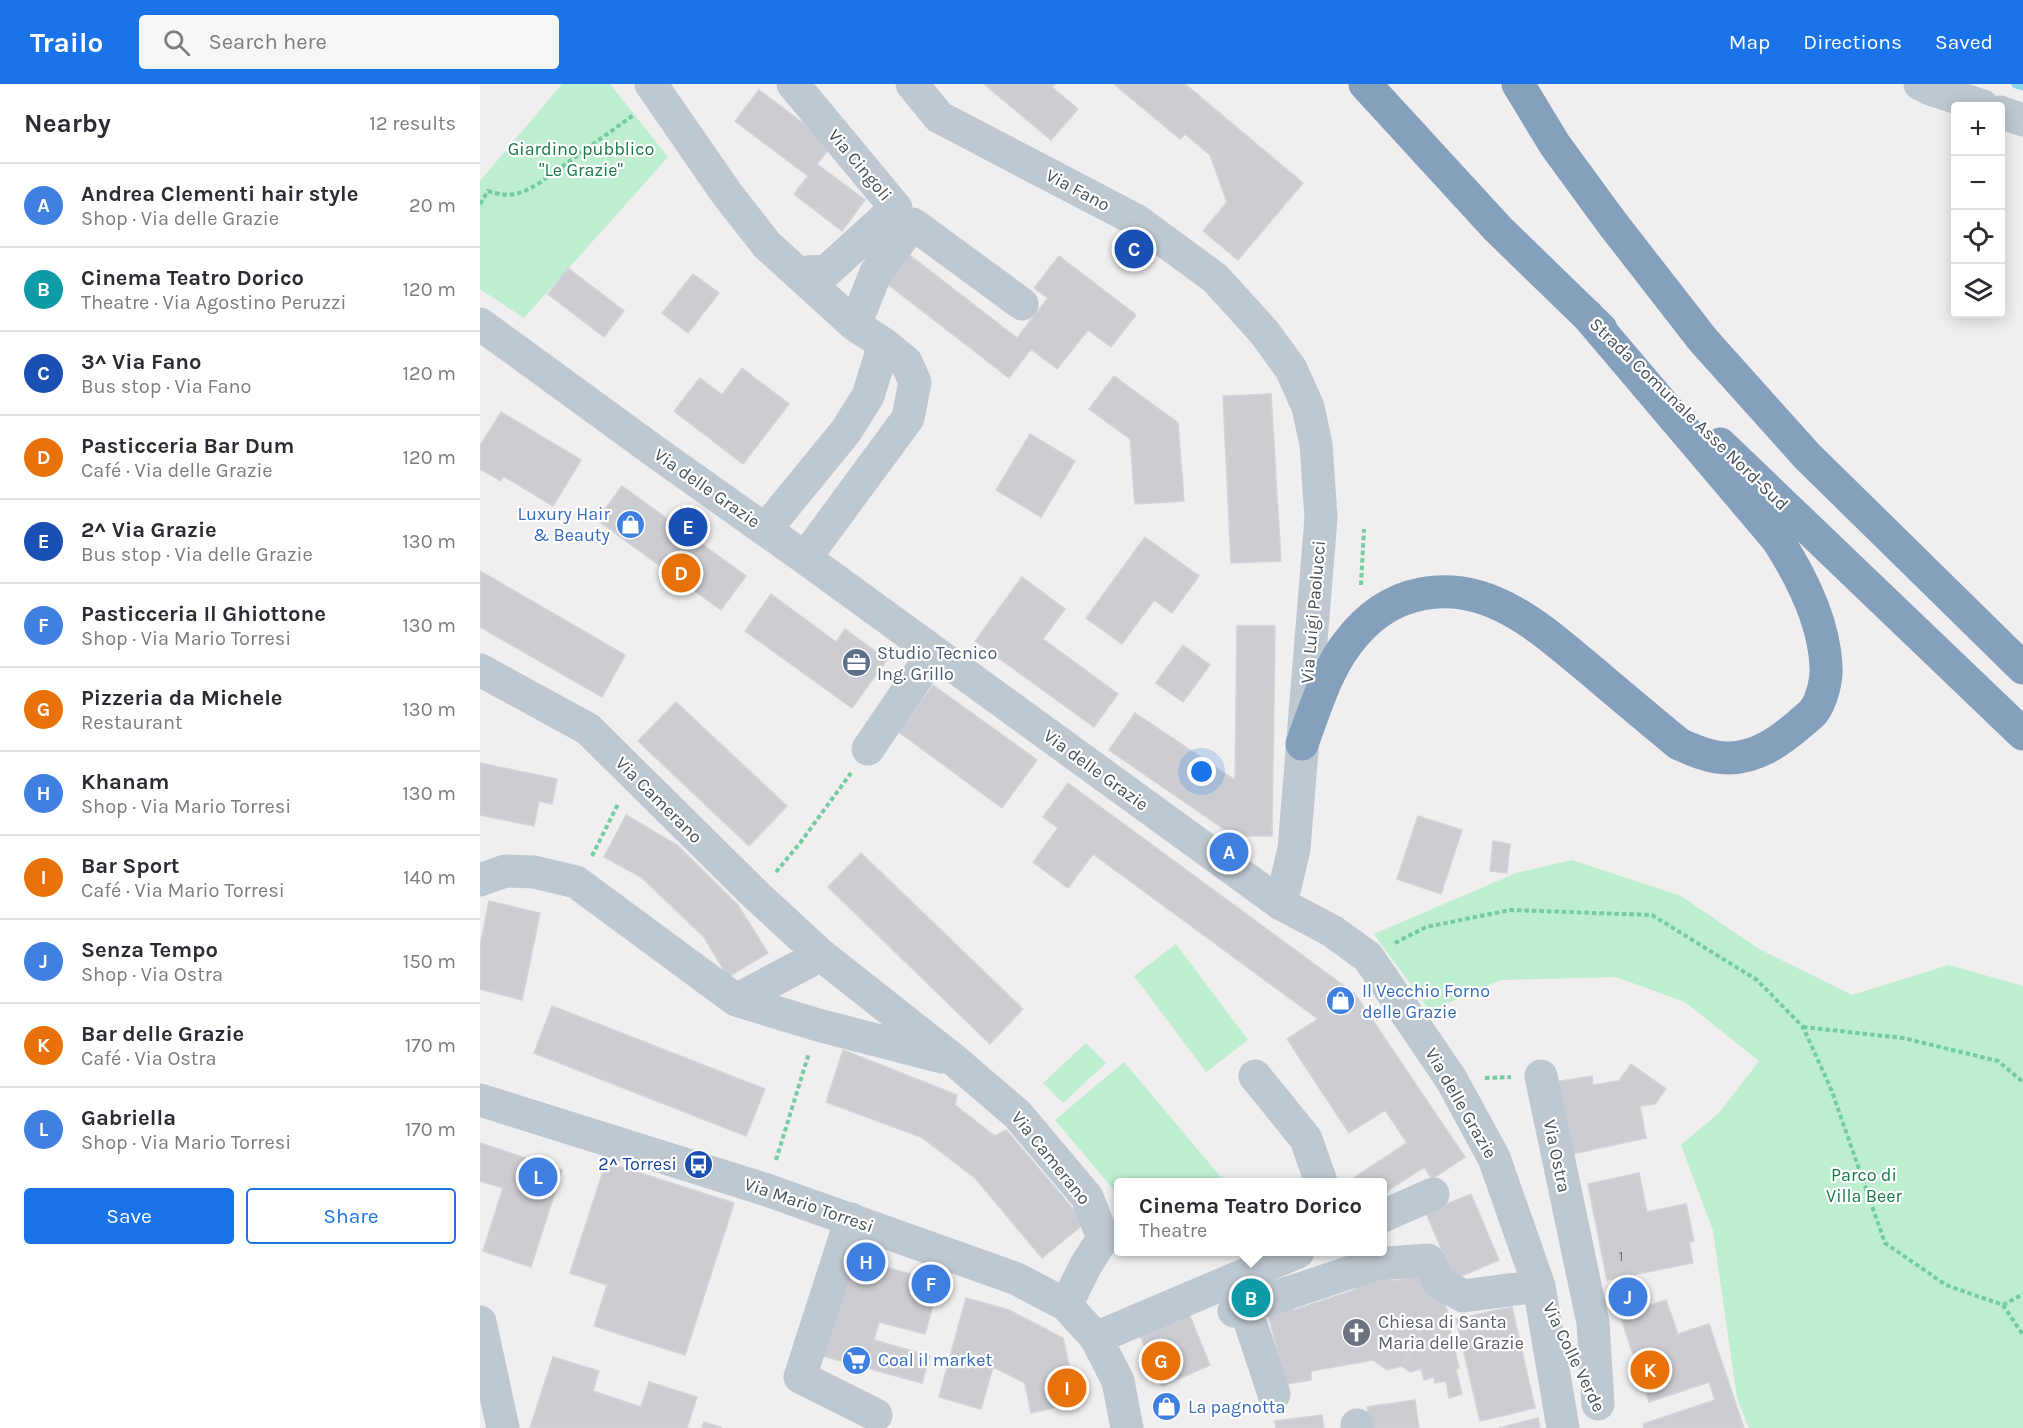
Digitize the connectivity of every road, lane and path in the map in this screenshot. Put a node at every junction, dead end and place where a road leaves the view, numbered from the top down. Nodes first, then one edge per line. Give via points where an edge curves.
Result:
1 (793, 84) edge
2 (912, 84) edge
3 (1365, 84) edge
4 (1518, 84) edge
5 (1920, 84) edge
6 (655, 90) edge
7 (1971, 102) edge
8 (2005, 113) edge
9 (2023, 120) edge
10 (480, 204) edge
11 (798, 273) junction
12 (1022, 304) dead end
13 (1587, 315) junction
14 (480, 324) edge
15 (855, 325) junction
16 (1264, 332) joint
17 (884, 344) junction
18 (846, 432) junction
19 (883, 454) junction
20 (766, 529) junction
21 (806, 558) junction
22 (934, 652) junction
23 (2023, 668) edge
24 (480, 670) edge
25 (2023, 734) edge
26 (1302, 744) junction
27 (868, 749) joint
28 (633, 775) junction
29 (800, 843) dead end
30 (592, 855) dead end
31 (480, 880) edge
32 (1281, 904) junction
33 (821, 955) junction
34 (1368, 957) junction
35 (736, 999) junction
36 (818, 1025) junction
37 (1803, 1027) junction
38 (954, 1060) junction
39 (1255, 1076) dead end
40 (1541, 1076) joint
41 (1451, 1079) junction
42 (2023, 1082) edge
43 (480, 1100) edge
44 (1320, 1178) edge
45 (767, 1190) junction
46 (1433, 1194) dead end
47 (1387, 1214) edge
48 (851, 1219) junction
49 (1286, 1256) edge
50 (1539, 1286) junction
51 (2023, 1294) edge
52 (1066, 1305) junction
53 (2002, 1305) junction
54 (480, 1322) edge
55 (1593, 1323) junction
56 (1559, 1330) junction
57 (2023, 1335) edge
58 (1096, 1338) junction
59 (1274, 1394) dead end
60 (876, 1415) dead end
61 (1604, 1416) edge
62 (503, 1428) edge
63 (1127, 1428) edge
64 (1563, 1428) edge

1 - 11 street, Via Cingoli via 896,208 828,270
2 - 16 street, Via Fano via 939,117 1136,220 1215,278
3 - 13 highway, Strada Comunale Asse Nord-Sud via 1498,229
4 - 23 highway via 1555,145 1703,340 1807,456
5 - 7 street
6 - 10 path via 538,184 522,193 503,196 488,191
6 - 11 street via 727,194 767,245
8 - 9 street
11 - 15 street
12 - 15 street via 913,224 876,272
13 - 25 highway, Strada Comunale Asse Nord-Sud
13 - 26 highway via 1777,539 1794,565 1810,599 1827,668 1815,711 1779,741 1757,753 1728,758 1703,754 1679,744 1540,629 1511,610 1475,596 1444,591 1420,593 1392,603 1346,644
14 - 20 street, Via delle Grazie
15 - 17 street
16 - 26 street, Via Luigi Paolucci via 1291,369 1308,407 1316,444 1321,518
17 - 18 street via 868,396
17 - 19 street via 906,362 915,382 908,418
18 - 19 street
18 - 20 street
19 - 21 street
20 - 21 street, Via delle Grazie
21 - 22 street, Via delle Grazie
22 - 27 street
22 - 32 street, Via delle Grazie
24 - 28 street, Via Camerano via 588,729
26 - 32 street, Via Luigi Paolucci via 1294,849
27 - 29 path
28 - 30 path
28 - 33 street, Via Camerano
31 - 35 street, Via Camerano via 505,871 534,872 576,882
32 - 34 street, Via delle Grazie via 1332,931
33 - 35 street
33 - 38 street, Via Camerano
34 - 37 path via 1426,927 1510,910 1652,915 1757,980
34 - 41 street, Via delle Grazie
35 - 36 street, Via Camerano
36 - 38 street, Via Camerano
36 - 45 path
37 - 42 path via 1903,1038 1998,1061
37 - 53 path via 1831,1089 1885,1243 1946,1285
38 - 52 street, Via Camerano via 1018,1115 1087,1197 1104,1238
39 - 44 street via 1305,1139
40 - 41 path
40 - 55 street, Via Ostra
41 - 50 street, Via delle Grazie via 1499,1169
43 - 45 street, Via Mario Torresi
45 - 48 street, Via Mario Torresi
46 - 47 street
48 - 52 street, Via Mario Torresi via 1017,1279
48 - 60 street via 800,1377
49 - 58 street
50 - 56 street, Via Colle Verde
50 - 59 street via 1463,1296 1440,1281 1428,1260 1375,1264 1240,1309
50 - 64 street, Via delle Grazie
51 - 53 path
52 - 58 street, Via Mario Torresi
53 - 57 path
54 - 62 street
55 - 56 street
55 - 61 street, Via Ostra
56 - 61 street, Via Colle Verde
58 - 63 street, Via Mario Torresi via 1118,1381

